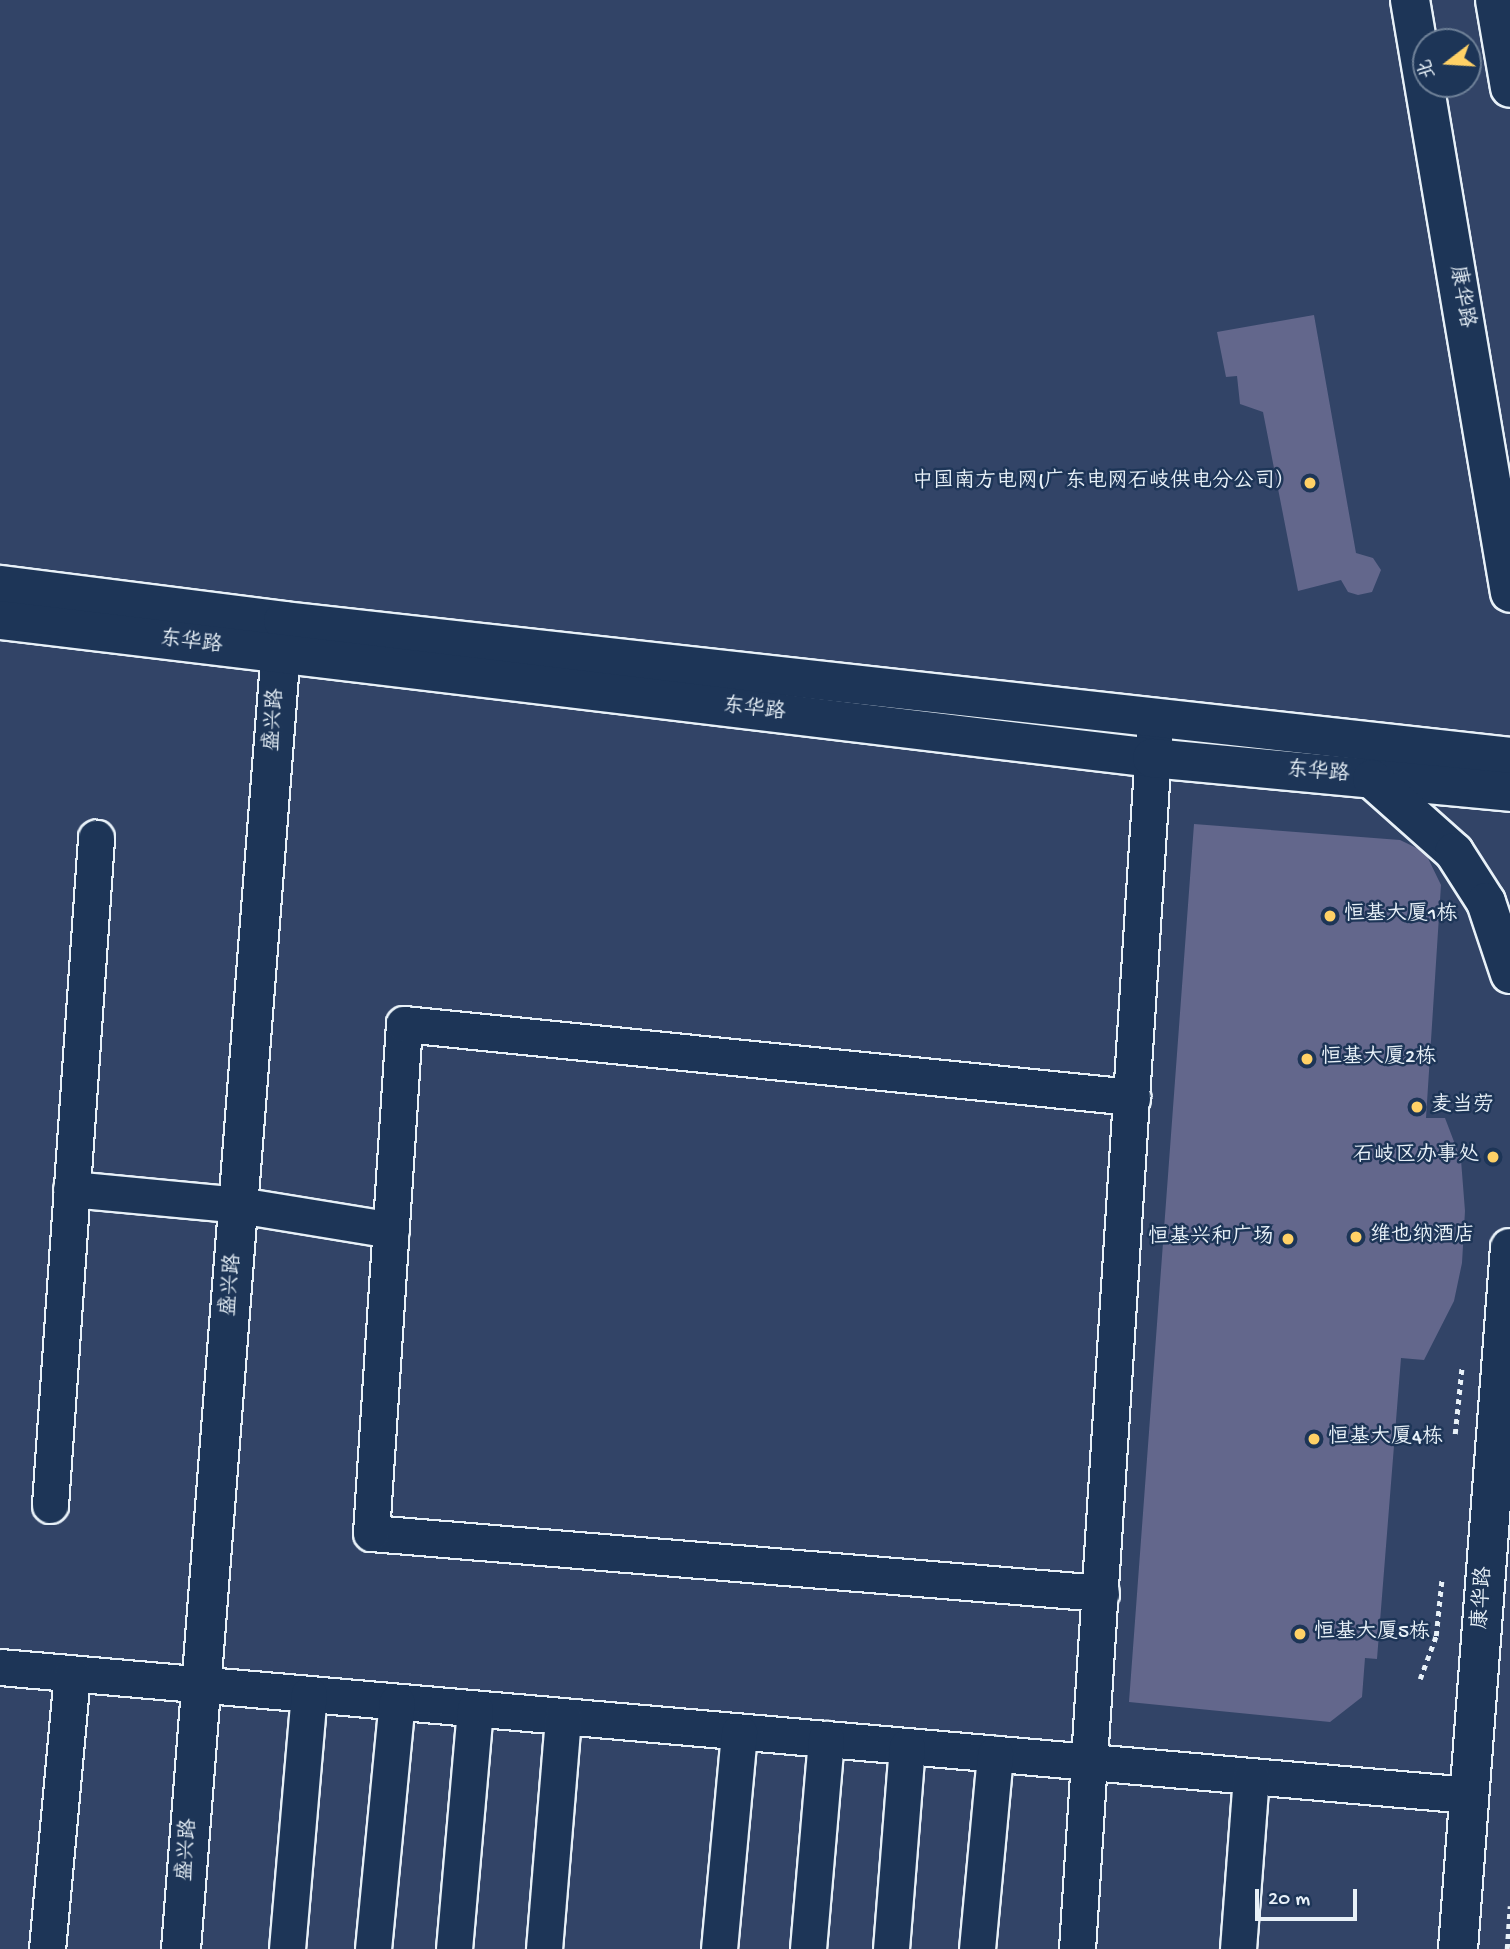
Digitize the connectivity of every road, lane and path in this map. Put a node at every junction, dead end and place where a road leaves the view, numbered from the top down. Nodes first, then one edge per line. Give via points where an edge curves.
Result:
1 (1410, 0) edge
2 (1495, 0) edge
3 (1510, 89) edge
4 (0, 585) edge
5 (1510, 593) edge
6 (0, 620) edge
7 (282, 638) junction
8 (1155, 719) junction
9 (1510, 757) edge
10 (1152, 758) junction
11 (1372, 779) junction
12 (1510, 792) edge
13 (96, 838) dead end
14 (1510, 974) edge
15 (1132, 1097) junction
16 (71, 1189) junction
17 (239, 1205) junction
18 (391, 1230) junction
19 (1510, 1248) edge
20 (50, 1505) dead end
21 (1442, 1577) dead end
22 (1101, 1593) junction
23 (0, 1667) edge
24 (72, 1674) junction
25 (1420, 1679) dead end
26 (202, 1685) junction
27 (309, 1694) junction
28 (397, 1702) junction
29 (475, 1709) junction
30 (563, 1717) junction
31 (739, 1732) junction
32 (826, 1739) junction
33 (907, 1747) junction
34 (995, 1754) junction
35 (1090, 1762) junction
36 (1251, 1776) junction
37 (1469, 1795) junction
38 (1510, 1906) edge
39 (47, 1949) edge
40 (181, 1949) edge
41 (287, 1949) edge
42 (373, 1949) edge
43 (454, 1949) edge
44 (544, 1949) edge
45 (719, 1949) edge
46 (808, 1949) edge
47 (891, 1949) edge
48 (977, 1949) edge
49 (1077, 1949) edge
50 (1238, 1949) edge
51 (1458, 1949) edge
52 (1507, 1949) edge

1 - 5 main road, 康华路
2 - 3 main road
4 - 7 main road, 东华路
6 - 7 main road, 东华路
7 - 8 main road, 东华路
7 - 10 main road, 东华路
7 - 17 main road, 盛兴路
8 - 9 main road, 东华路
8 - 10 street
10 - 11 main road, 东华路
10 - 15 street
11 - 12 main road, 东华路
11 - 14 main road via 1454,852 1486,902
13 - 16 street
15 - 18 street via 404,1024
15 - 22 street
16 - 17 street
16 - 20 street
17 - 18 street
17 - 26 main road, 盛兴路
18 - 22 street via 371,1533
19 - 37 main road, 康华路
21 - 25 path via 1436,1636
22 - 35 street
23 - 24 street
24 - 26 street
24 - 39 street
26 - 27 street
26 - 40 main road, 盛兴路
27 - 28 street
27 - 41 street
28 - 29 street
28 - 42 street
29 - 30 street
29 - 43 street
30 - 31 street
30 - 44 street
31 - 32 street
31 - 45 street
32 - 33 street
32 - 46 street
33 - 34 street
33 - 47 street
34 - 35 street
34 - 48 street
35 - 36 street
35 - 49 street
36 - 37 street
36 - 50 street
37 - 51 main road, 康华路
38 - 52 path

